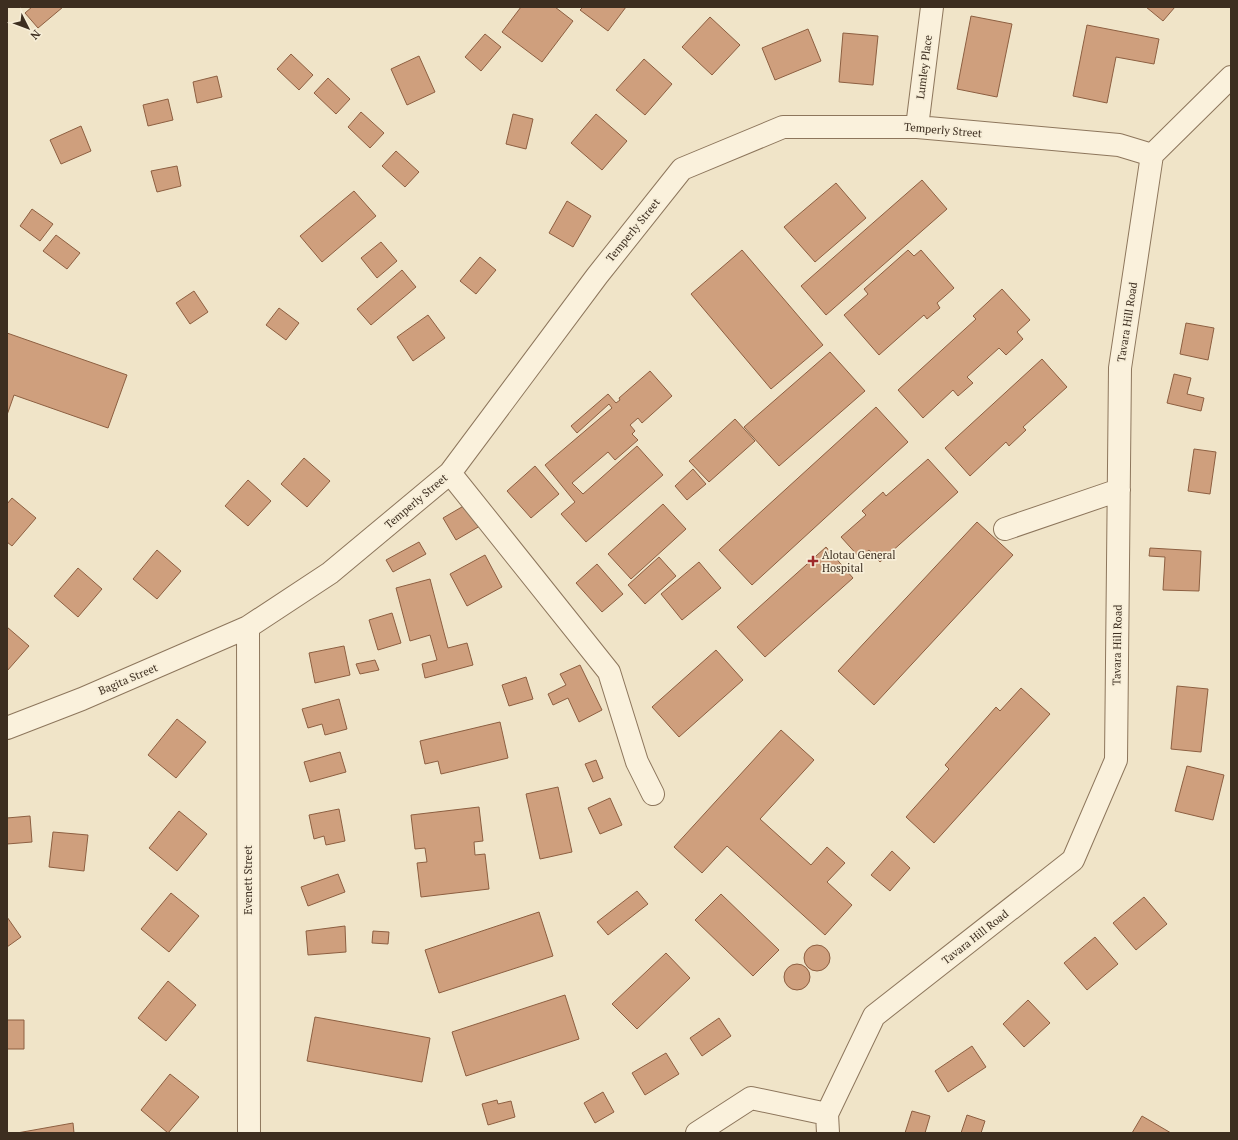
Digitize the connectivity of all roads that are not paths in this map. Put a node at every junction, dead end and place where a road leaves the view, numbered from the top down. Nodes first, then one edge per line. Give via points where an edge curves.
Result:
1 (932, 7) edge
2 (1231, 77) edge
3 (916, 127) junction
4 (1152, 155) junction
5 (450, 473) junction
6 (1119, 490) junction
7 (1005, 529) dead end
8 (248, 627) junction
9 (7, 728) edge
10 (653, 794) dead end
11 (827, 1124) edge
12 (249, 1133) edge
13 (697, 1133) edge

1 - 3 street, Lumley Place
2 - 4 street
3 - 4 street, Temperly Street via 1119,145
3 - 5 street, Temperly Street via 783,127 682,169 596,276
4 - 6 street, Tavara Hill Road via 1120,368
5 - 8 street, Temperly Street via 330,573
5 - 10 street via 609,672 638,762
6 - 7 street
6 - 11 street, Tavara Hill Road via 1116,760 1073,860 874,1016
8 - 9 street, Bagita Street via 82,699
8 - 12 street, Evenett Street
11 - 13 street via 751,1098

